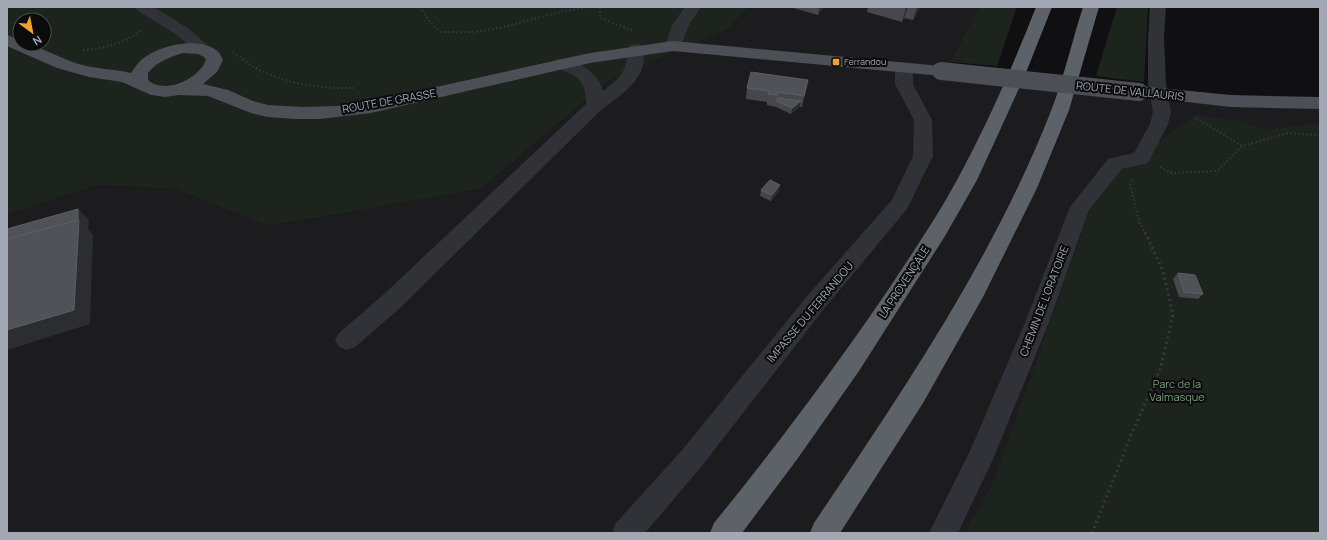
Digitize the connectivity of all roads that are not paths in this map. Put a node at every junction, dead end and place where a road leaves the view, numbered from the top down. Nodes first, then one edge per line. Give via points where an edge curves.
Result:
1 (693, 7) edge
2 (1044, 7) edge
3 (1091, 7) edge
4 (1158, 7) edge
5 (147, 10) edge
6 (183, 32) junction
7 (7, 40) edge
8 (673, 46) junction
9 (636, 49) junction
10 (205, 50) junction
11 (171, 51) junction
12 (148, 62) junction
13 (560, 64) junction
14 (904, 68) junction
15 (110, 73) junction
16 (209, 74) junction
17 (139, 82) junction
18 (179, 89) junction
19 (218, 93) junction
20 (1148, 93) junction
21 (1320, 103) edge
22 (595, 106) junction
23 (347, 340) dead end
24 (626, 533) edge
25 (724, 533) edge
26 (824, 533) edge
27 (943, 533) edge

1 - 8 street via 678,28
2 - 25 highway, LA PROVENÇALE via 1026,54 994,123 945,216 852,361 768,478
3 - 26 highway via 1060,110 1027,188 975,291 914,395
4 - 20 street
5 - 6 street
6 - 10 street
6 - 11 street via 180,43
7 - 15 main road via 59,63 83,70
8 - 9 main road, ROUTE DE GRASSE
8 - 14 main road, ROUTE DE VALLAURIS
9 - 13 main road, ROUTE DE GRASSE
9 - 22 street via 634,66 627,78
10 - 11 main road via 195,48
10 - 16 main road via 214,60 214,66
11 - 12 main road
12 - 15 main road
12 - 17 main road via 142,69
13 - 19 main road, ROUTE DE GRASSE via 419,97 320,113 251,108
13 - 22 street via 583,72 592,83
14 - 20 main road, ROUTE DE VALLAURIS, bridge
14 - 24 street, IMPASSE DU FERRANDOU via 904,84 923,120 923,156 900,204 816,302 692,458
15 - 17 main road via 127,76
16 - 18 main road via 196,83
16 - 19 main road via 210,84
17 - 18 main road via 153,91
18 - 19 main road, ROUTE DE GRASSE via 201,89
20 - 21 main road, ROUTE DE VALLAURIS via 1231,101
20 - 27 street, CHEMIN DE L'ORATOIRE via 1162,112 1159,124 1141,158 1115,164 1080,207 1036,325 980,459
22 - 23 street via 391,302

